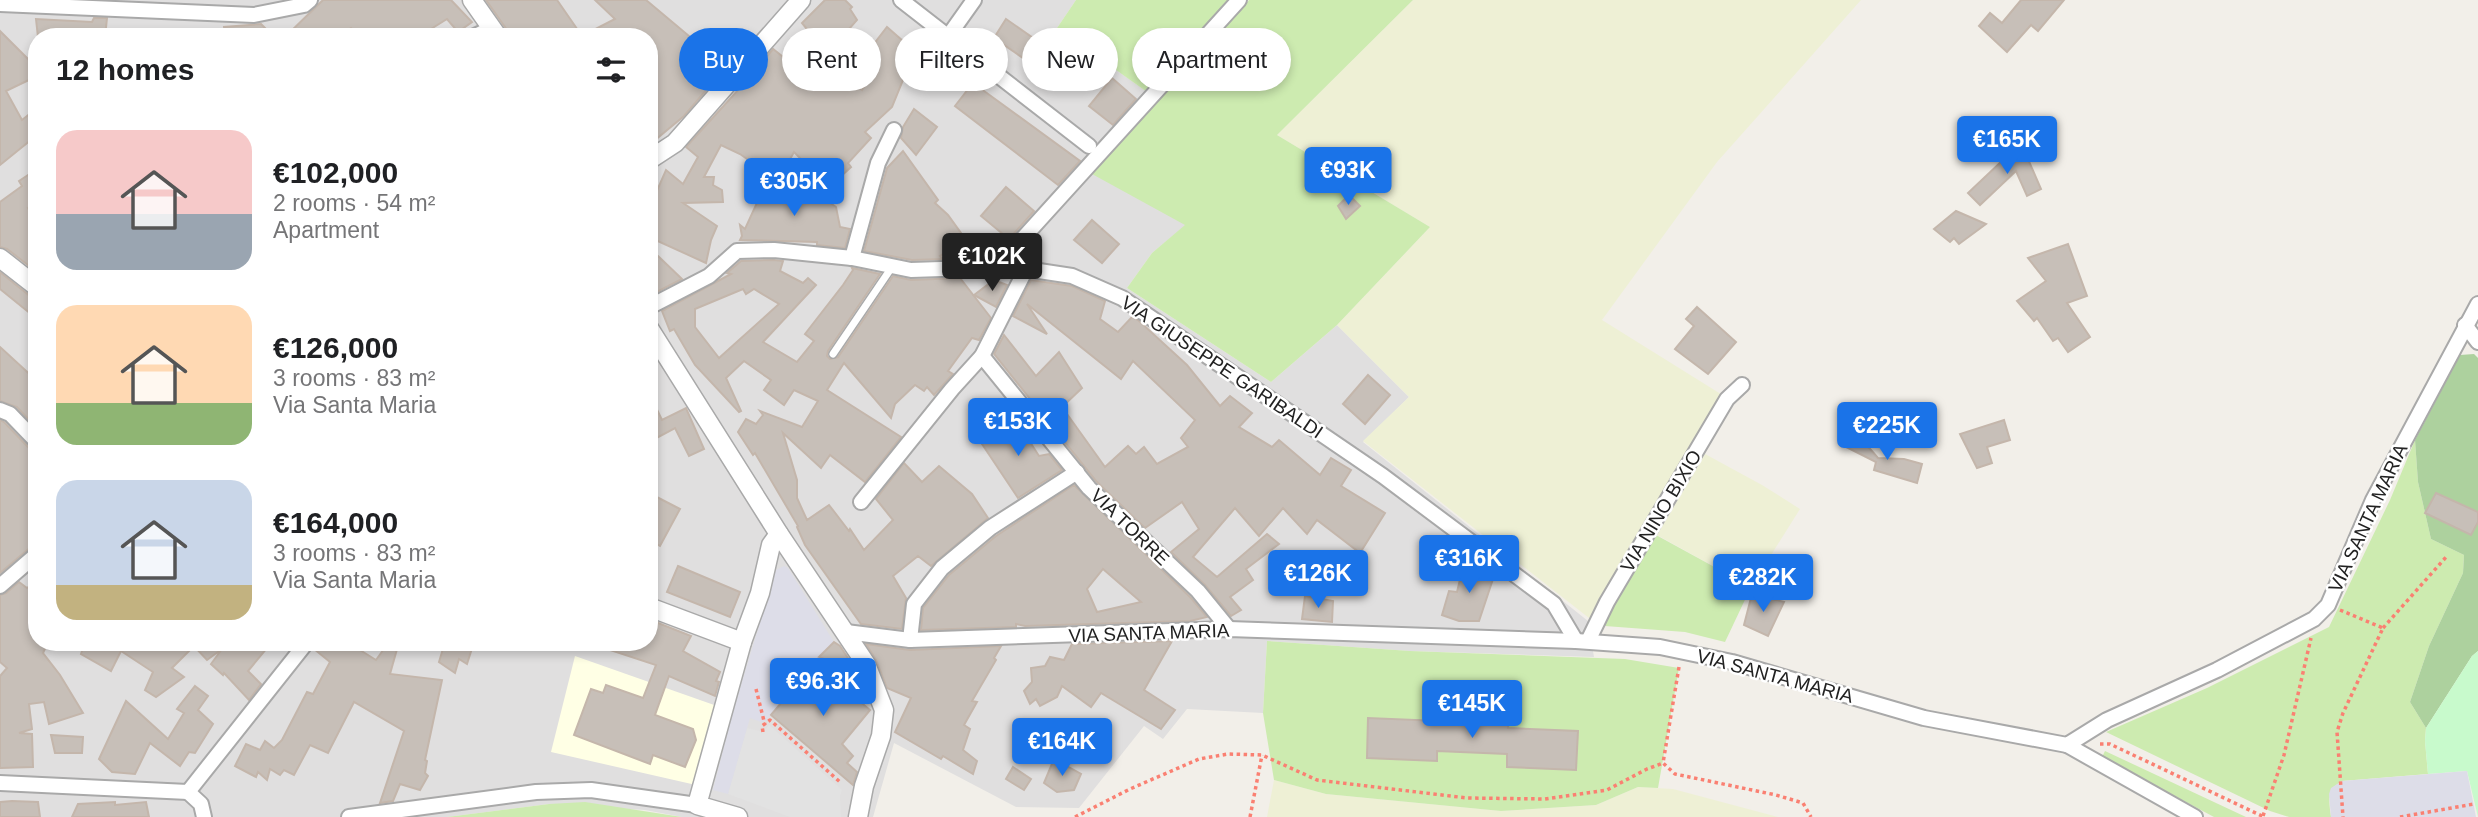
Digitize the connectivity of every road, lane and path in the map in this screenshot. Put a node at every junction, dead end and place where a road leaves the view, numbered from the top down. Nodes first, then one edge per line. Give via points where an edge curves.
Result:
1 (310, 0) edge
2 (472, 0) edge
3 (800, 0) edge
4 (901, 0) edge
5 (974, 0) edge
6 (1240, 0) edge
7 (80, 3) edge
8 (0, 4) edge
9 (492, 28) edge
10 (935, 28) edge
11 (954, 28) edge
12 (1008, 84) edge
13 (894, 130) dead end
14 (1089, 146) dead end
15 (658, 153) edge
16 (0, 258) edge
17 (852, 258) junction
18 (892, 266) junction
19 (1002, 267) junction
20 (1026, 269) junction
21 (28, 280) edge
22 (658, 302) edge
23 (2478, 304) edge
24 (2465, 325) junction
25 (658, 342) edge
26 (2478, 342) edge
27 (834, 354) dead end
28 (982, 356) junction
29 (1742, 385) dead end
30 (0, 410) edge
31 (28, 433) edge
32 (1077, 472) junction
33 (861, 502) dead end
34 (779, 534) junction
35 (2447, 556) dead end
36 (28, 562) edge
37 (0, 586) edge
38 (2328, 605) junction
39 (658, 610) edge
40 (2315, 619) junction
41 (2383, 628) junction
42 (1229, 629) junction
43 (846, 632) junction
44 (910, 640) junction
45 (1582, 641) junction
46 (742, 642) junction
47 (300, 651) edge
48 (1682, 651) junction
49 (756, 689) dead end
50 (765, 725) junction
51 (763, 732) dead end
52 (2099, 744) dead end
53 (2067, 745) junction
54 (1262, 755) junction
55 (1663, 763) junction
56 (840, 782) dead end
57 (0, 783) edge
58 (188, 792) junction
59 (2474, 804) dead end
60 (698, 805) junction
61 (2430, 814) edge
62 (204, 817) edge
63 (349, 817) edge
64 (738, 817) edge
65 (858, 817) edge
66 (1075, 817) edge
67 (1250, 817) edge
68 (1811, 817) edge
69 (2195, 817) edge
70 (2263, 817) edge
71 (2343, 817) edge
72 (2400, 817) edge

1 - 7 street via 254,15
2 - 9 street
3 - 15 street via 675,143
4 - 10 street
5 - 11 street
6 - 19 street via 1014,248
7 - 8 street
12 - 14 street
13 - 17 street via 878,163
16 - 21 street
17 - 18 street, VIA GIUSEPPE GARIBALDI
17 - 22 street, VIA GIUSEPPE GARIBALDI via 737,251 709,276
18 - 19 street, VIA GIUSEPPE GARIBALDI via 911,270
18 - 27 lane
19 - 20 street, VIA GIUSEPPE GARIBALDI
20 - 28 street
20 - 45 street, VIA GIUSEPPE GARIBALDI via 1072,276 1122,298 1383,476 1554,604
23 - 24 street, VIA SANTA MARIA
24 - 26 street
24 - 38 street, VIA SANTA MARIA via 2373,500
25 - 34 street
28 - 32 street, VIA TORRE
28 - 33 street
29 - 45 street, VIA NINO BIXIO via 1727,399
30 - 31 street
32 - 42 street, VIA TORRE via 1198,591
32 - 44 street via 990,528 942,568 914,604
34 - 43 street
34 - 46 street via 771,545
35 - 41 path
36 - 37 street
38 - 40 street, VIA SANTA MARIA
38 - 41 path
39 - 46 street
40 - 53 street, VIA SANTA MARIA via 2107,720
40 - 70 path via 2284,755
41 - 71 path via 2337,732
42 - 44 street, VIA SANTA MARIA
42 - 45 street, VIA SANTA MARIA
43 - 44 street, VIA SANTA MARIA
43 - 65 street via 866,664 884,710
45 - 48 street, VIA SANTA MARIA
46 - 60 street
47 - 58 street
48 - 53 street, VIA SANTA MARIA via 1924,718
48 - 55 path
49 - 50 path
50 - 51 path
50 - 56 path via 770,720
52 - 70 path via 2110,744
53 - 69 street
54 - 55 path via 1317,780 1467,798 1545,799 1607,790
54 - 66 path via 1199,759
54 - 67 path
55 - 68 path via 1675,774 1803,803
57 - 58 street
58 - 62 street via 201,804
59 - 61 path
60 - 63 street via 591,790 536,792
60 - 64 street
61 - 72 path

